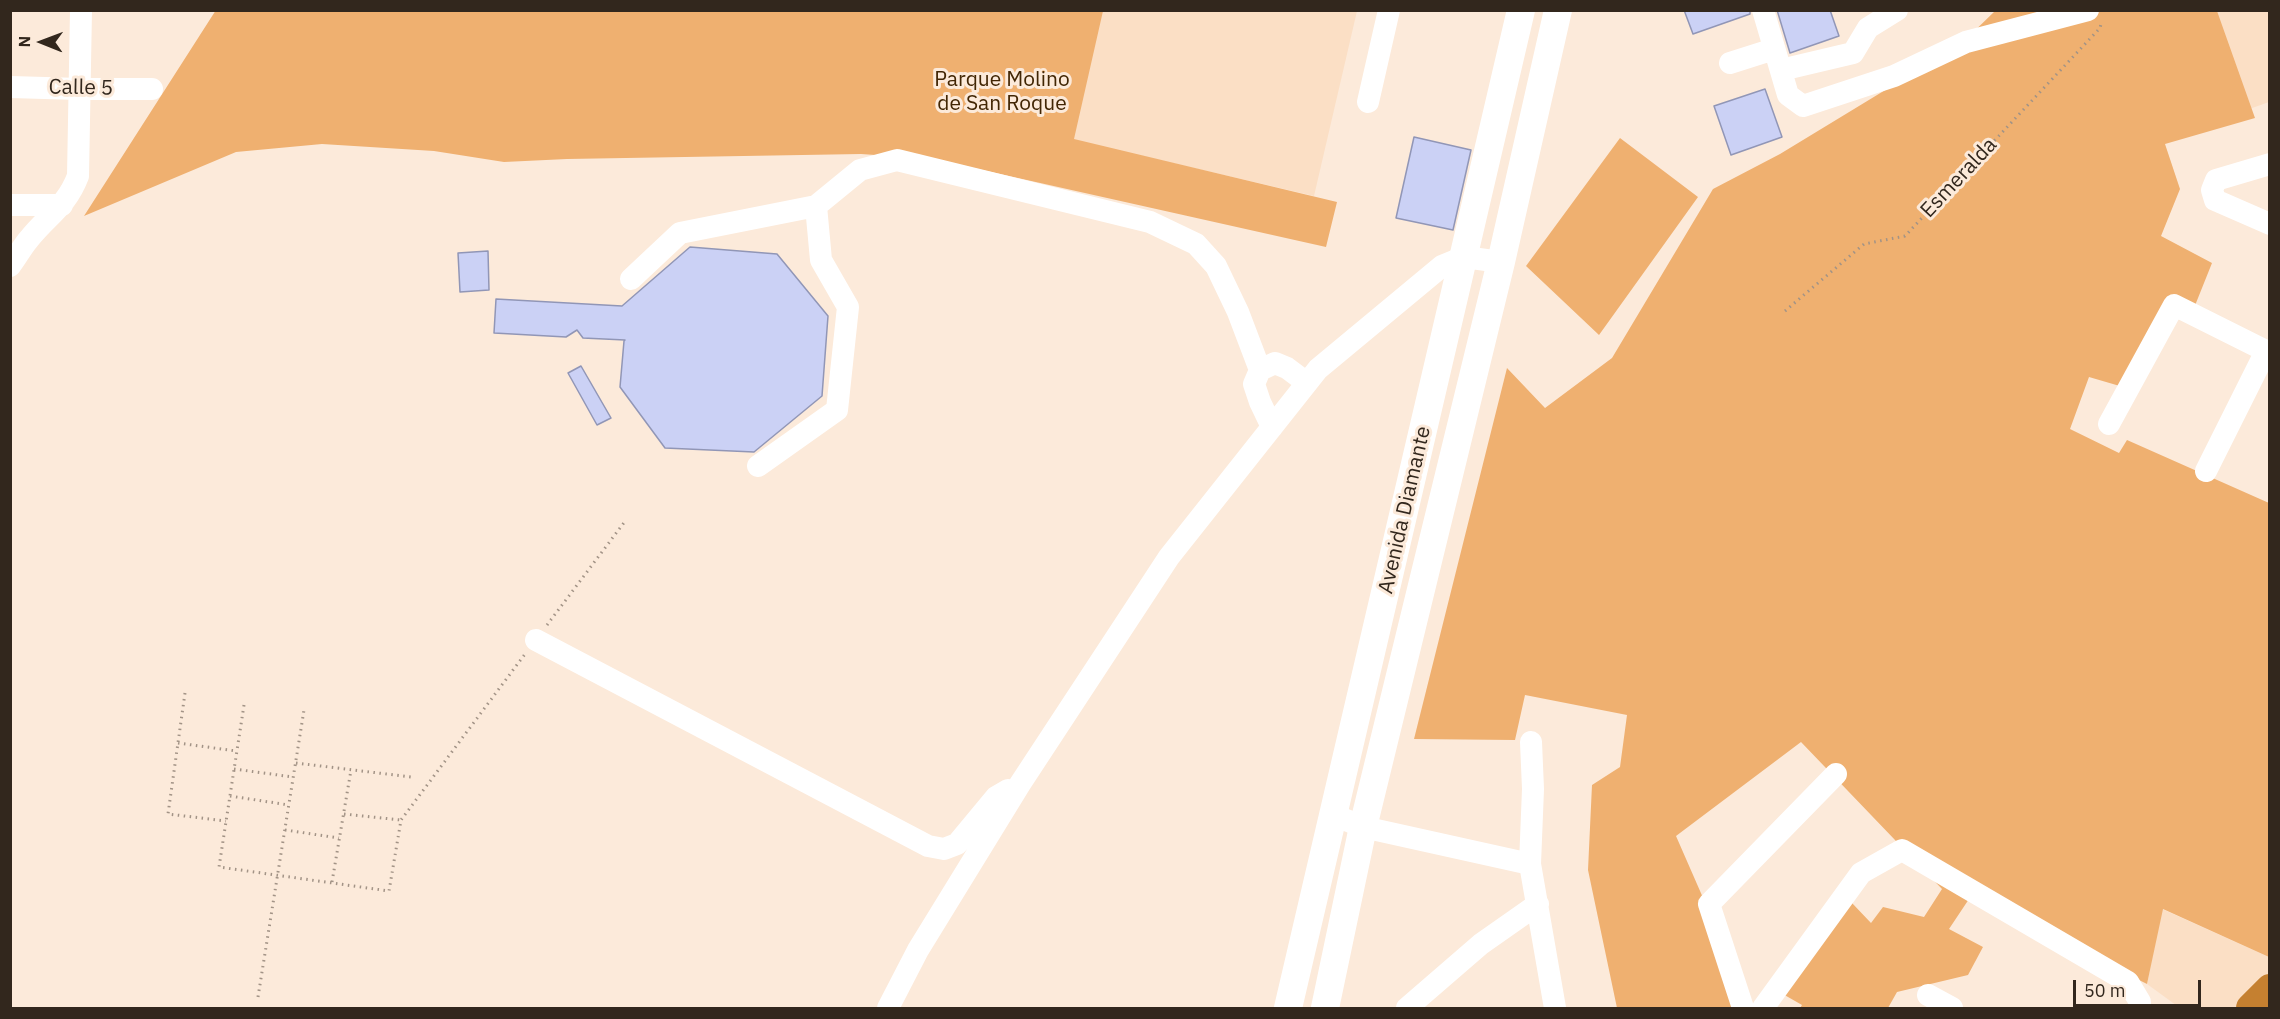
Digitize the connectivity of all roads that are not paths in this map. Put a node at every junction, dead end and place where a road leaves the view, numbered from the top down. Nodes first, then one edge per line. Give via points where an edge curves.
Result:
1 (81, 10) edge
2 (1389, 10) edge
3 (1521, 10) edge
4 (1558, 10) edge
5 (1763, 10) edge
6 (1897, 10) edge
7 (2095, 15) edge
8 (1777, 60) junction
9 (1730, 63) dead end
10 (10, 87) edge
11 (152, 88) dead end
12 (81, 89) junction
13 (1502, 89) junction
14 (1538, 96) junction
15 (1368, 102) dead end
16 (2270, 164) edge
17 (10, 205) edge
18 (62, 206) junction
19 (816, 206) junction
20 (2270, 224) edge
21 (1464, 257) junction
22 (1501, 262) junction
23 (10, 266) edge
24 (631, 279) dead end
25 (2268, 352) edge
26 (1260, 370) junction
27 (1307, 383) junction
28 (2109, 424) dead end
29 (1272, 427) junction
30 (758, 466) dead end
31 (2206, 471) dead end
32 (536, 640) road end
33 (1532, 742) dead end
34 (1836, 774) dead end
35 (1020, 784) junction
36 (1334, 815) junction
37 (1364, 827) junction
38 (1530, 864) junction
39 (1538, 904) junction
40 (1928, 995) dead end
41 (2140, 1005) edge
42 (888, 1008) edge
43 (1288, 1008) edge
44 (1325, 1008) edge
45 (1407, 1008) edge
46 (1555, 1008) edge
47 (1743, 1008) edge
48 (1763, 1008) edge
49 (1952, 1008) edge

1 - 12 street
2 - 15 street
3 - 13 main road, Avenida Diamante
4 - 14 main road, Avenida Diamante
5 - 8 street
6 - 8 street via 1868,28 1853,53
7 - 8 street via 1966,42 1894,76 1803,106 1788,95
8 - 9 street
10 - 12 street, Calle 5
11 - 12 street, Calle 5
12 - 18 street via 78,176
13 - 14 main road
13 - 21 main road, Avenida Diamante
14 - 22 main road, Avenida Diamante
16 - 20 street via 2216,180 2212,189 2215,200
17 - 18 street
18 - 23 street via 29,238
19 - 24 street via 680,233
19 - 26 street via 860,170 897,160 1150,222 1196,244 1216,266
19 - 30 street via 821,260 848,308 837,410
21 - 22 street
21 - 27 street via 1442,267 1318,369
21 - 36 main road, Avenida Diamante
22 - 37 main road, Avenida Diamante
25 - 28 street via 2174,305
25 - 31 street
26 - 27 street via 1275,363
26 - 29 street via 1254,384
27 - 29 street
29 - 35 street via 1169,557
32 - 35 street via 928,846 944,849 957,844 996,797
33 - 38 street
34 - 47 street via 1709,904
35 - 42 street via 918,950
36 - 37 street
36 - 43 main road, Avenida Diamante
37 - 38 street
37 - 44 main road, Avenida Diamante
38 - 39 street
39 - 45 street via 1481,944
39 - 46 street
40 - 49 street
41 - 48 street via 2128,982 1902,850 1861,873

